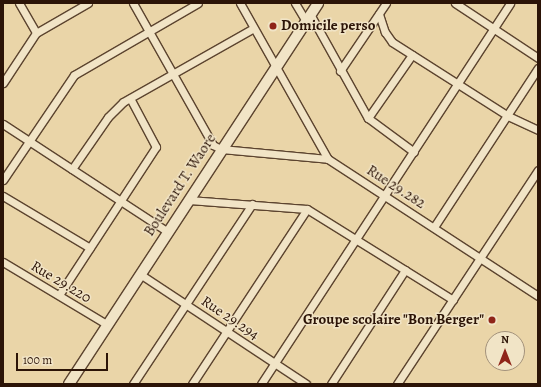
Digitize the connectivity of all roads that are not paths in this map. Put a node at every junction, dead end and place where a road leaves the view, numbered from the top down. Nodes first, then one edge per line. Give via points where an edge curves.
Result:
1 (19, 3) edge
2 (88, 3) edge
3 (133, 3) edge
4 (198, 3) edge
5 (240, 3) edge
6 (295, 3) edge
7 (318, 3) edge
8 (386, 3) edge
9 (455, 3) edge
10 (510, 3) edge
11 (77, 6) edge
12 (379, 14) junction
13 (308, 17) junction
14 (254, 28) junction
15 (493, 28) junction
16 (149, 31) junction
17 (36, 33) junction
18 (412, 55) junction
19 (538, 58) edge
20 (276, 66) junction
21 (538, 68) edge
22 (340, 70) junction
23 (172, 73) junction
24 (3, 83) edge
25 (457, 84) junction
26 (130, 98) junction
27 (508, 116) junction
28 (368, 118) junction
29 (3, 124) edge
30 (538, 130) edge
31 (29, 141) junction
32 (222, 149) junction
33 (414, 152) junction
34 (328, 159) junction
35 (72, 169) junction
36 (538, 170) edge
37 (3, 180) edge
38 (3, 196) edge
39 (386, 196) junction
40 (189, 200) junction
41 (120, 202) junction
42 (252, 204) junction
43 (307, 209) junction
44 (434, 227) junction
45 (168, 232) junction
46 (356, 238) junction
47 (90, 248) junction
48 (481, 259) junction
49 (3, 263) edge
50 (405, 270) junction
51 (140, 274) junction
52 (538, 287) edge
53 (59, 295) junction
54 (536, 295) edge
55 (453, 300) junction
56 (186, 304) junction
57 (106, 324) junction
58 (227, 332) junction
59 (274, 363) junction
60 (69, 384) edge
61 (133, 384) edge
62 (192, 384) edge
63 (261, 384) edge
64 (306, 384) edge
65 (331, 384) edge
66 (397, 384) edge

1 - 17 street
2 - 11 street
3 - 16 street
4 - 16 street
5 - 14 street
6 - 13 street
7 - 13 street, Boulevard T. Waore
8 - 12 street
9 - 15 street
10 - 15 street
11 - 17 street
12 - 18 street via 385,32 392,42
12 - 22 street
13 - 20 street, Boulevard T. Waore
13 - 22 street
14 - 20 street
14 - 23 street
15 - 19 street
15 - 25 street
16 - 23 street
16 - 31 street via 74,75
17 - 24 street
18 - 25 street
18 - 28 street
20 - 32 street, Boulevard T. Waore
20 - 34 street
21 - 27 street
22 - 28 street
23 - 26 street
23 - 32 street via 209,141
25 - 27 street
25 - 33 street
26 - 35 street via 108,117
26 - 41 street via 157,146
27 - 30 street
27 - 44 street
28 - 33 street
29 - 31 street
31 - 35 street
31 - 37 street
32 - 34 street, Rue 29.282
32 - 40 street, Boulevard T. Waore
33 - 39 street
34 - 39 street, Rue 29.282
35 - 41 street
36 - 48 street
38 - 47 street
39 - 44 street, Rue 29.282
39 - 46 street
40 - 42 street
40 - 45 street, Boulevard T. Waore
41 - 45 street
41 - 47 street
42 - 43 street
42 - 56 street
43 - 46 street
43 - 58 street
44 - 48 street, Rue 29.282
45 - 51 street, Boulevard T. Waore
46 - 50 street
46 - 59 street
47 - 53 street
48 - 54 street, Rue 29.282
48 - 55 street
49 - 53 street, Rue 29.220
50 - 55 street
50 - 65 street
51 - 56 street, Rue 29.294
51 - 57 street, Boulevard T. Waore
52 - 54 street
53 - 57 street, Rue 29.220
55 - 66 street
56 - 58 street, Rue 29.294
56 - 61 street
57 - 60 street, Boulevard T. Waore
58 - 59 street, Rue 29.294
58 - 62 street
59 - 63 street
59 - 64 street, Rue 29.294

